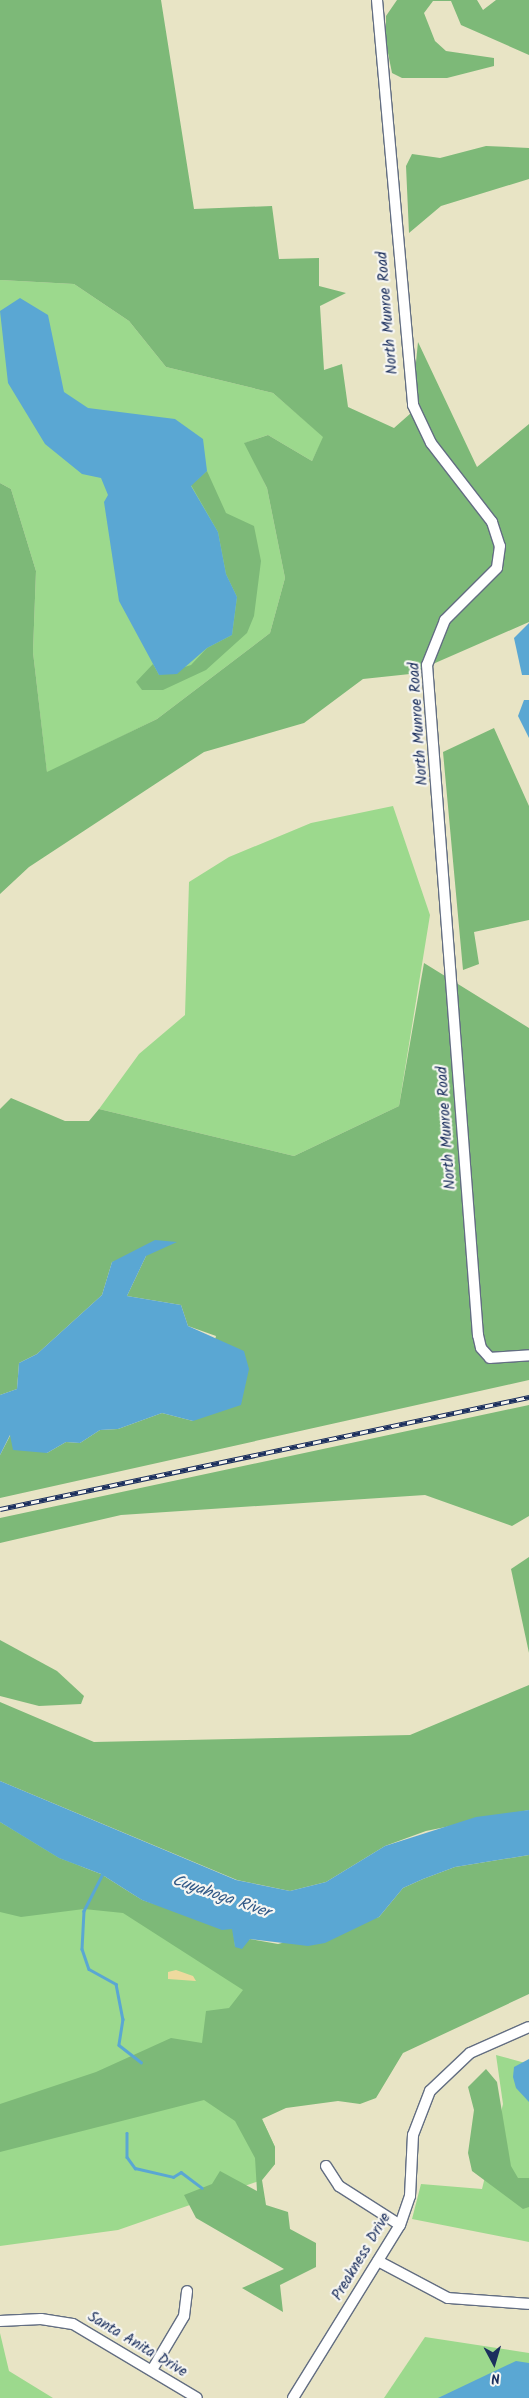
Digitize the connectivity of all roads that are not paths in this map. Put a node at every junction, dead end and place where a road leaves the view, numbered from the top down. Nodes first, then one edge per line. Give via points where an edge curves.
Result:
1 (377, 0) edge
2 (529, 1355) edge
3 (529, 2027) edge
4 (326, 2166) dead end
5 (400, 2225) junction
6 (378, 2261) junction
7 (187, 2291) dead end
8 (529, 2304) edge
9 (0, 2321) edge
10 (152, 2370) junction
11 (197, 2398) edge
12 (293, 2398) edge

1 - 2 street, North Munroe Road via 413,405 431,443 492,522 500,546 497,568 446,620 427,665 481,1348 497,1360
3 - 5 street, Preakness Drive via 466,2056 430,2091 413,2135 410,2196
4 - 5 street via 339,2186
5 - 6 street, Preakness Drive
6 - 8 street via 448,2298
6 - 12 street, Preakness Drive
7 - 10 street via 184,2316
9 - 10 street, Santa Anita Drive via 41,2319 73,2324
10 - 11 street, Santa Anita Drive

